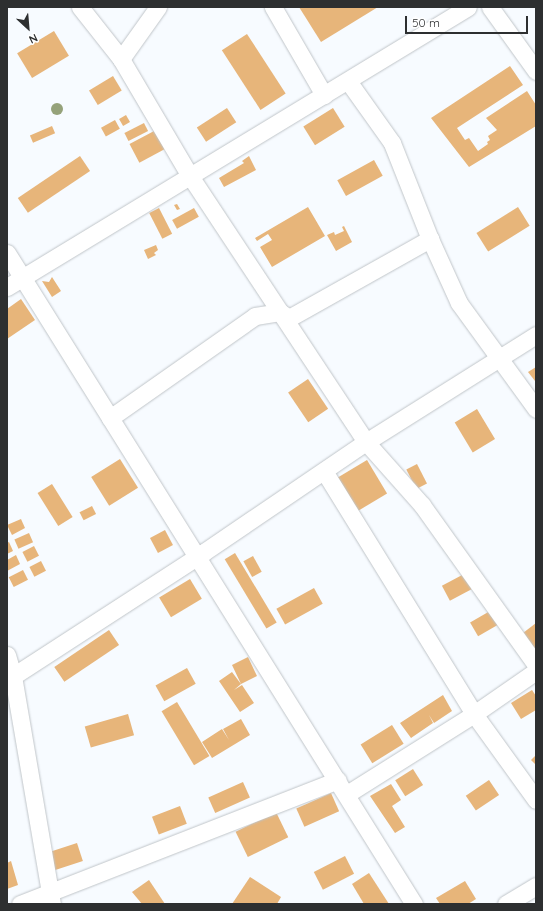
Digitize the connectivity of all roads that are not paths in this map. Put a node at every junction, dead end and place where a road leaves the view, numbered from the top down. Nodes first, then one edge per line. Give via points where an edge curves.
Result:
1 (80, 7) edge
2 (158, 7) edge
3 (273, 7) edge
4 (468, 7) edge
5 (490, 7) edge
6 (121, 59) junction
7 (536, 71) edge
8 (348, 81) junction
9 (324, 95) junction
10 (190, 176) junction
11 (430, 240) junction
12 (7, 253) edge
13 (23, 277) junction
14 (7, 287) edge
15 (280, 312) junction
16 (536, 335) edge
17 (498, 359) junction
18 (536, 409) edge
19 (110, 418) junction
20 (366, 442) junction
21 (324, 471) junction
22 (197, 557) junction
23 (7, 655) edge
24 (536, 665) edge
25 (536, 671) edge
26 (10, 678) edge
27 (474, 714) junction
28 (342, 787) junction
29 (536, 800) edge
30 (536, 886) edge
31 (51, 899) edge
32 (20, 904) edge
33 (414, 904) edge
34 (506, 904) edge

1 - 6 street
2 - 6 street
3 - 9 street
4 - 8 street
5 - 7 street
6 - 10 street
8 - 9 street
8 - 11 street via 392,143
9 - 10 street
10 - 13 street
10 - 15 street
11 - 15 street via 289,318
11 - 17 street via 459,303
12 - 13 street
13 - 14 street
13 - 19 street
15 - 19 street via 255,316
15 - 20 street
16 - 17 street
17 - 18 street
17 - 20 street
19 - 22 street
20 - 21 street
20 - 24 street via 422,505
21 - 22 street
21 - 27 street
22 - 26 street
22 - 28 street
23 - 26 street
25 - 27 street
26 - 31 street
27 - 28 street
27 - 29 street
28 - 31 street
28 - 33 street
30 - 34 street
31 - 32 street

